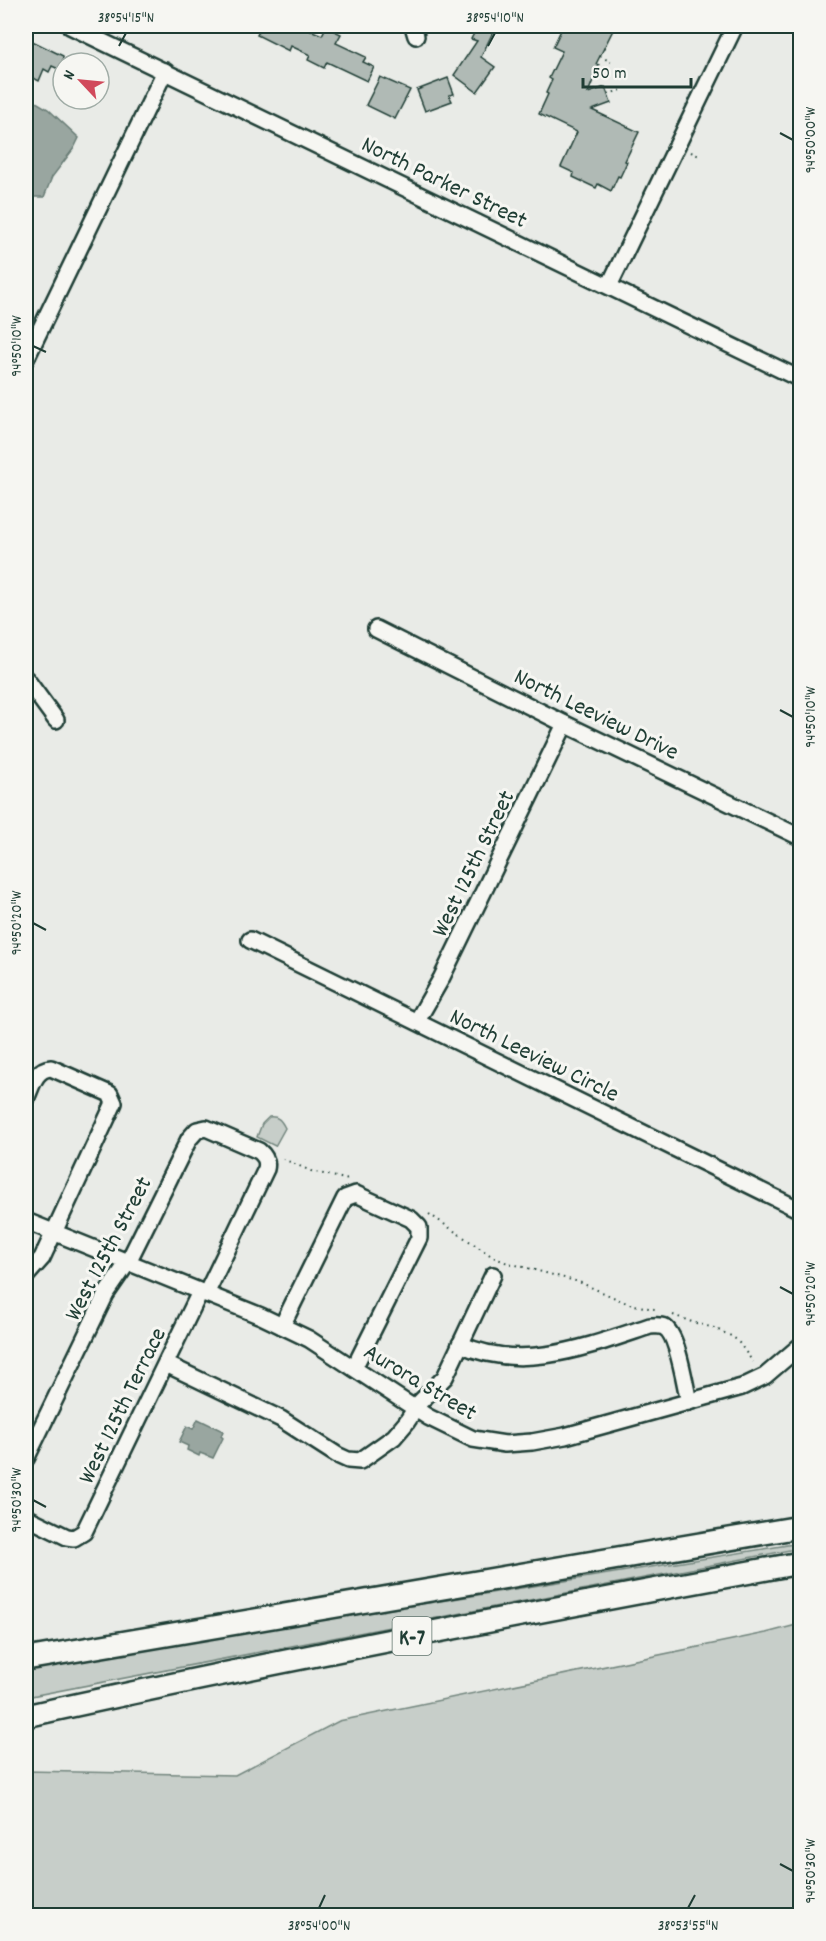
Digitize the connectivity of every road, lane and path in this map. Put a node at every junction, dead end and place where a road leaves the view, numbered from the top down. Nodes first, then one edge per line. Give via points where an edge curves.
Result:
1 (70, 26) edge
2 (735, 26) edge
3 (600, 56) dead end
4 (611, 62) dead end
5 (165, 71) junction
6 (625, 89) dead end
7 (608, 94) dead end
8 (684, 148) dead end
9 (701, 157) dead end
10 (609, 286) junction
11 (26, 359) edge
12 (801, 379) edge
13 (376, 629) dead end
14 (26, 679) edge
15 (56, 720) dead end
16 (565, 724) junction
17 (801, 837) edge
18 (250, 940) dead end
19 (417, 1021) junction
20 (26, 1098) edge
21 (266, 1159) joint
22 (283, 1159) dead end
23 (354, 1182) dead end
24 (801, 1210) edge
25 (427, 1213) dead end
26 (26, 1221) edge
27 (54, 1232) junction
28 (128, 1262) junction
29 (494, 1275) dead end
30 (26, 1276) edge
31 (203, 1293) junction
32 (662, 1311) dead end
33 (670, 1313) dead end
34 (282, 1326) junction
35 (460, 1344) junction
36 (801, 1346) edge
37 (753, 1362) dead end
38 (165, 1364) junction
39 (354, 1368) junction
40 (689, 1402) junction
41 (415, 1409) junction
42 (26, 1460) edge
43 (26, 1517) edge
44 (801, 1527) edge
45 (801, 1563) edge
46 (26, 1659) edge
47 (26, 1716) edge

1 - 5 street, North Parker Street
2 - 10 street
3 - 4 path
5 - 10 street, North Parker Street
5 - 11 street
6 - 7 path
8 - 9 path
10 - 12 street, North Parker Street
13 - 16 street, North Leeview Drive
14 - 15 street
16 - 17 street, North Leeview Drive
16 - 19 street, West 125th Street
18 - 19 street, North Leeview Circle
19 - 24 street, North Leeview Circle
20 - 27 street via 40,1072 47,1068 110,1094 114,1103
21 - 28 street, West 125th Street via 259,1151 209,1129 192,1133
21 - 31 street, West 125th Terrace via 266,1169
22 - 23 path
25 - 32 path via 493,1257 579,1282 629,1304
26 - 27 street, Aurora Street
27 - 28 street, Aurora Street
27 - 30 street via 42,1258
28 - 31 street, Aurora Street
28 - 42 street, West 125th Street via 106,1294
29 - 35 street
31 - 34 street, Aurora Street
31 - 38 street, West 125th Terrace
33 - 37 path via 731,1336
34 - 39 street, Aurora Street
34 - 39 street via 345,1198 356,1194 411,1219 420,1231 419,1238
35 - 40 street via 489,1354 545,1355 660,1326 673,1339
35 - 41 street via 445,1377
36 - 40 street, Aurora Street via 765,1376 742,1388
38 - 41 street via 282,1419 348,1460 360,1461 394,1437
38 - 43 street, West 125th Terrace via 84,1532 67,1537
39 - 41 street, Aurora Street
40 - 41 street, Aurora Street via 565,1436 505,1444 473,1439
44 - 46 highway, K-7
45 - 47 highway, K-7 via 186,1680

